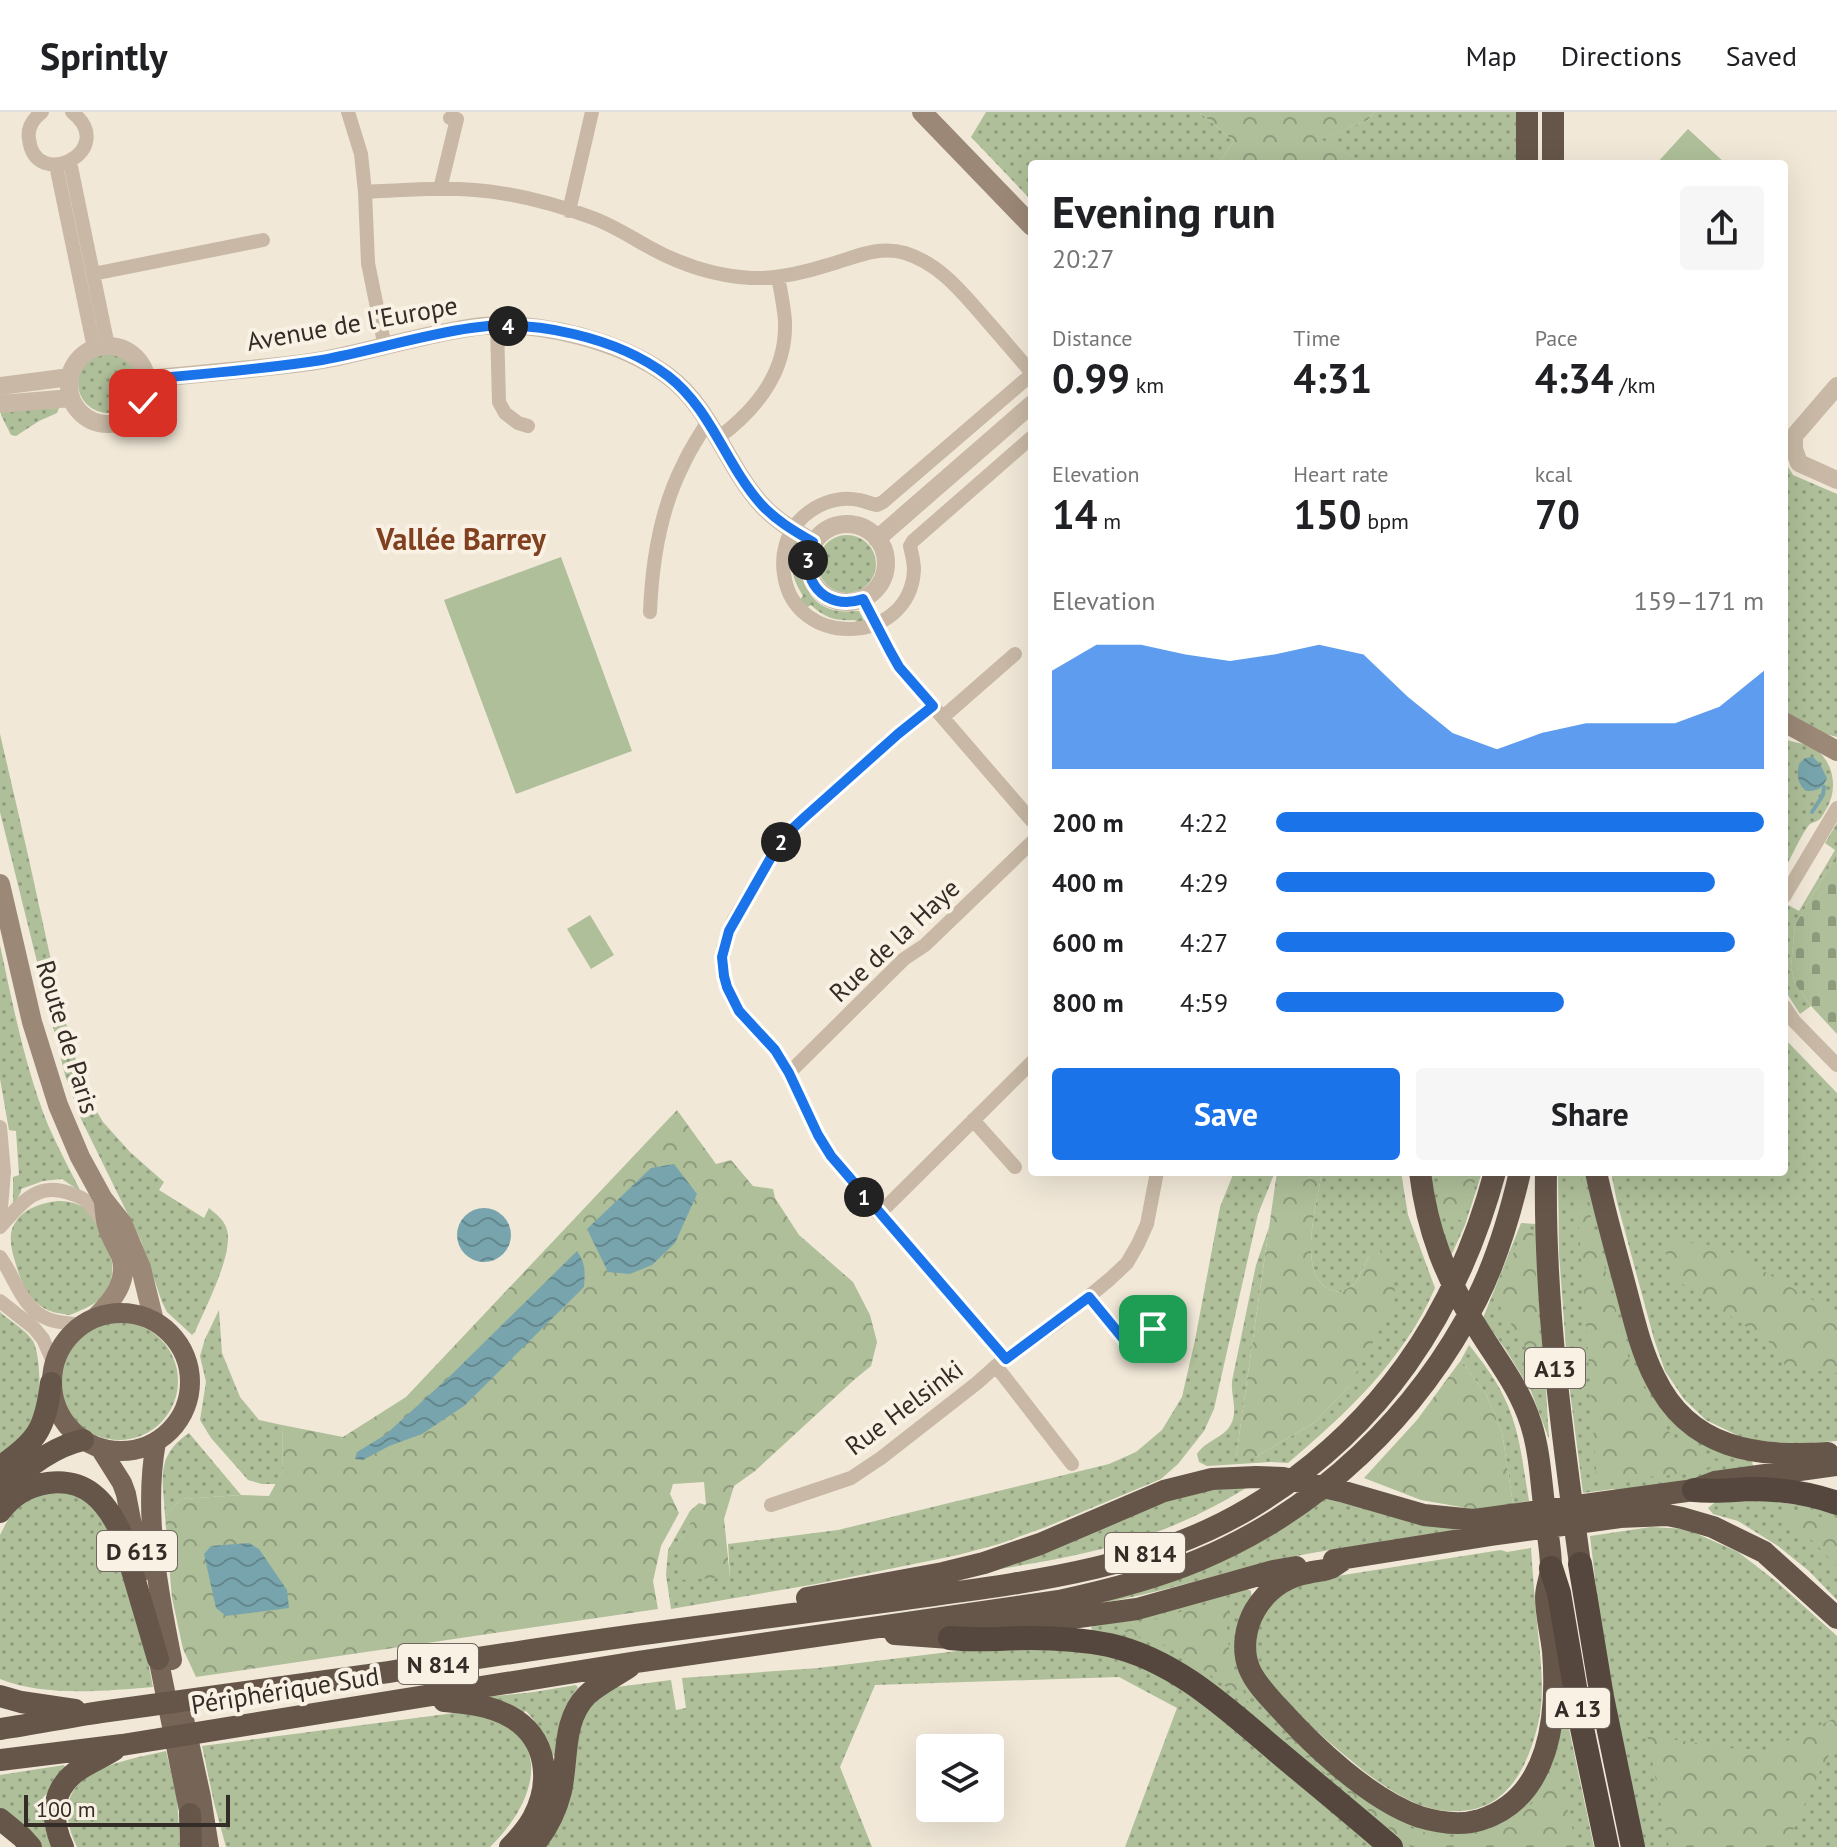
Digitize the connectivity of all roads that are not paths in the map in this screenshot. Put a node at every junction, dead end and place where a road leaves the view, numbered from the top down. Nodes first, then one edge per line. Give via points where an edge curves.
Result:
1 (72, 112) edge
2 (348, 112) edge
3 (592, 112) edge
4 (1527, 112) edge
5 (1553, 112) edge
6 (31, 115) edge
7 (931, 116) edge
8 (450, 118) dead end
9 (1527, 160) edge
10 (1553, 160) edge
11 (63, 164) junction
12 (440, 189) junction
13 (365, 192) junction
14 (569, 211) junction
15 (1028, 222) edge
16 (263, 240) dead end
17 (93, 274) junction
18 (778, 277) junction
19 (497, 326) junction
20 (101, 347) junction
21 (385, 347) junction
22 (1028, 368) edge
23 (1028, 376) edge
24 (70, 377) junction
25 (147, 379) junction
26 (0, 386) edge
27 (1837, 386) edge
28 (71, 398) junction
29 (0, 404) edge
30 (1028, 407) edge
31 (708, 421) junction
32 (528, 426) dead end
33 (718, 438) junction
34 (1028, 440) edge
35 (1795, 442) edge
36 (1828, 477) edge
37 (908, 479) junction
38 (924, 498) junction
39 (940, 516) junction
40 (792, 530) junction
41 (877, 539) junction
42 (813, 542) junction
43 (863, 599) junction
44 (650, 612) dead end
45 (876, 624) junction
46 (1015, 654) dead end
47 (933, 706) junction
48 (943, 717) junction
49 (1788, 724) edge
50 (1837, 751) edge
51 (1837, 808) edge
52 (1028, 816) edge
53 (1028, 846) edge
54 (0, 884) edge
55 (1788, 890) edge
56 (1788, 1012) edge
57 (1837, 1065) edge
58 (1028, 1066) edge
59 (789, 1073) junction
60 (973, 1120) junction
61 (0, 1127) edge
62 (1015, 1167) dead end
63 (1156, 1176) edge
64 (1421, 1176) edge
65 (1494, 1176) edge
66 (1519, 1176) edge
67 (1546, 1176) edge
68 (1597, 1176) edge
69 (103, 1199) junction
70 (879, 1214) junction
71 (0, 1219) edge
72 (0, 1227) edge
73 (107, 1227) junction
74 (0, 1257) edge
75 (1089, 1297) junction
76 (0, 1301) edge
77 (89, 1321) junction
78 (154, 1321) junction
79 (1153, 1329) dead end
80 (1001, 1363) junction
81 (52, 1373) junction
82 (156, 1442) junction
83 (92, 1444) junction
84 (1837, 1453) edge
85 (1072, 1464) dead end
86 (1837, 1465) edge
87 (0, 1467) edge
88 (1694, 1490) junction
89 (0, 1493) edge
90 (1837, 1503) edge
91 (771, 1505) dead end
92 (1619, 1509) junction
93 (0, 1512) edge
94 (1493, 1526) junction
95 (1346, 1558) junction
96 (1580, 1564) joint
97 (1551, 1568) junction
98 (1837, 1618) edge
99 (744, 1621) junction
100 (864, 1630) junction
101 (950, 1638) junction
102 (165, 1658) junction
103 (637, 1662) junction
104 (0, 1696) edge
105 (411, 1698) junction
106 (96, 1713) junction
107 (0, 1729) edge
108 (122, 1745) junction
109 (0, 1760) edge
110 (193, 1804) junction
111 (0, 1819) edge
112 (31, 1847) edge
113 (63, 1847) edge
114 (194, 1847) edge
115 (209, 1847) edge
116 (510, 1847) edge
117 (532, 1847) edge
118 (1391, 1847) edge
119 (1607, 1847) edge
120 (1633, 1847) edge

1 - 11 street via 84,125 86,137 83,149
2 - 13 street
3 - 14 street
4 - 9 highway
5 - 10 highway
6 - 11 street via 30,147 43,162
7 - 15 main road
8 - 12 street via 457,119
11 - 17 street
11 - 20 street
12 - 13 street
12 - 14 street via 503,193
13 - 21 street via 368,263
14 - 18 street via 705,271
16 - 17 street
17 - 20 street
18 - 22 street via 863,253 905,253 947,277
18 - 33 street via 785,333 778,367 755,406
19 - 21 street, Avenue de l'Europe
19 - 31 street, Avenue de l'Europe via 571,333 623,351 673,380
19 - 32 street via 499,402 505,413
20 - 24 street via 76,362
20 - 25 street via 124,349 137,358
21 - 25 street, Avenue de l'Europe via 301,363
23 - 37 street
24 - 26 street
24 - 28 street
25 - 28 street via 139,410 113,424 85,417
27 - 35 street via 1794,436
28 - 29 street
30 - 38 street
31 - 33 street, Avenue de l'Europe
31 - 44 street via 683,464 664,514
33 - 40 street, Avenue de l'Europe via 759,501
34 - 39 street
35 - 36 street via 1799,463
37 - 38 street
37 - 40 street via 877,505 850,499 826,502 805,514
38 - 39 street
38 - 41 street
39 - 45 street via 910,546 914,572 907,596
40 - 42 street, Avenue de l'Europe
40 - 45 street via 783,568 789,592 803,612 835,629
41 - 42 street via 866,529 844,524 823,531
41 - 43 street via 885,554 885,572
42 - 43 street via 807,561 817,589 834,601
43 - 45 street
45 - 47 street via 899,667
46 - 48 street
47 - 48 street
47 - 59 street via 791,830 729,931 722,957 727,987 739,1011
48 - 52 street
49 - 50 main road
51 - 55 street
53 - 59 street, Rue de la Haye
54 - 69 main road, Route de Paris via 32,1022 58,1105
56 - 57 street
58 - 60 street
59 - 70 street via 831,1156
60 - 62 street
60 - 70 street
61 - 71 street
63 - 75 street, Rue Helsinki via 1138,1244 1127,1263
64 - 97 highway via 1427,1218 1444,1267 1458,1298 1512,1379 1531,1424
65 - 99 highway, N 814 via 1448,1298 1406,1366 1353,1427 1296,1477 1248,1509 1172,1544 1092,1569
66 - 100 highway, N 814 via 1477,1298 1430,1375 1387,1429 1289,1513 1226,1548 1104,1591
67 - 96 highway, A13 via 1556,1380
68 - 84 highway via 1640,1339 1656,1381 1673,1406 1696,1427 1741,1449 1778,1455
69 - 73 main road, Route de Paris
69 - 78 main road, Route de Paris via 122,1223 141,1268
70 - 80 street
72 - 73 street via 29,1198 53,1189 85,1199
73 - 77 main road, Route de Paris via 123,1273 120,1288
74 - 77 street via 35,1312 48,1319
75 - 79 street via 1130,1347
75 - 80 street, Rue Helsinki
76 - 81 street via 43,1339
77 - 78 main road via 120,1312
77 - 81 main road via 64,1341
78 - 82 main road via 175,1338 187,1361 190,1383 184,1412
80 - 85 street
80 - 91 street, Rue Helsinki via 851,1478
81 - 83 main road via 63,1421
81 - 87 highway via 48,1409 38,1433
82 - 83 main road via 119,1451
82 - 102 main road, D 613 via 152,1494
83 - 89 highway via 69,1443
83 - 102 main road, D 613 via 126,1494
86 - 88 highway, N 814 via 1715,1482
88 - 90 highway via 1794,1492
88 - 92 highway, N 814
92 - 94 highway, N 814
92 - 98 highway, N 814 via 1682,1518 1733,1535 1764,1552
93 - 102 highway via 35,1485 61,1481 96,1496 121,1533
94 - 95 highway, N 814
94 - 99 highway, N 814 via 1424,1515 1283,1478 1212,1479 1137,1502 1012,1555 772,1604
95 - 97 highway via 1330,1569 1287,1579 1266,1596 1248,1627 1248,1665 1296,1727 1360,1782 1410,1813 1446,1823 1473,1822 1503,1809 1526,1789 1542,1760 1555,1703 1546,1596
95 - 101 highway, N 814 via 1273,1571 1137,1609
96 - 120 highway, A 13
97 - 119 highway, A 13
99 - 106 highway, Périphérique Sud / N 814
100 - 101 highway, N 814
100 - 103 highway, Périphérique Sud / N 814
101 - 118 highway via 1078,1641 1154,1660 1222,1704
102 - 110 main road, D 613
103 - 105 highway, Périphérique Sud / N 814
103 - 117 highway, N 814 via 586,1696 572,1718 553,1816
104 - 106 highway, N 814
105 - 108 highway, Périphérique Sud / N 814
105 - 116 highway, N 814 via 493,1709 520,1722 536,1740 544,1786 534,1817
106 - 107 highway, Périphérique Sud / N 814
108 - 109 highway, Périphérique Sud / N 814
108 - 113 highway, N 814 via 80,1769 64,1786 54,1819
110 - 114 highway
110 - 115 main road, D 613
111 - 112 highway

